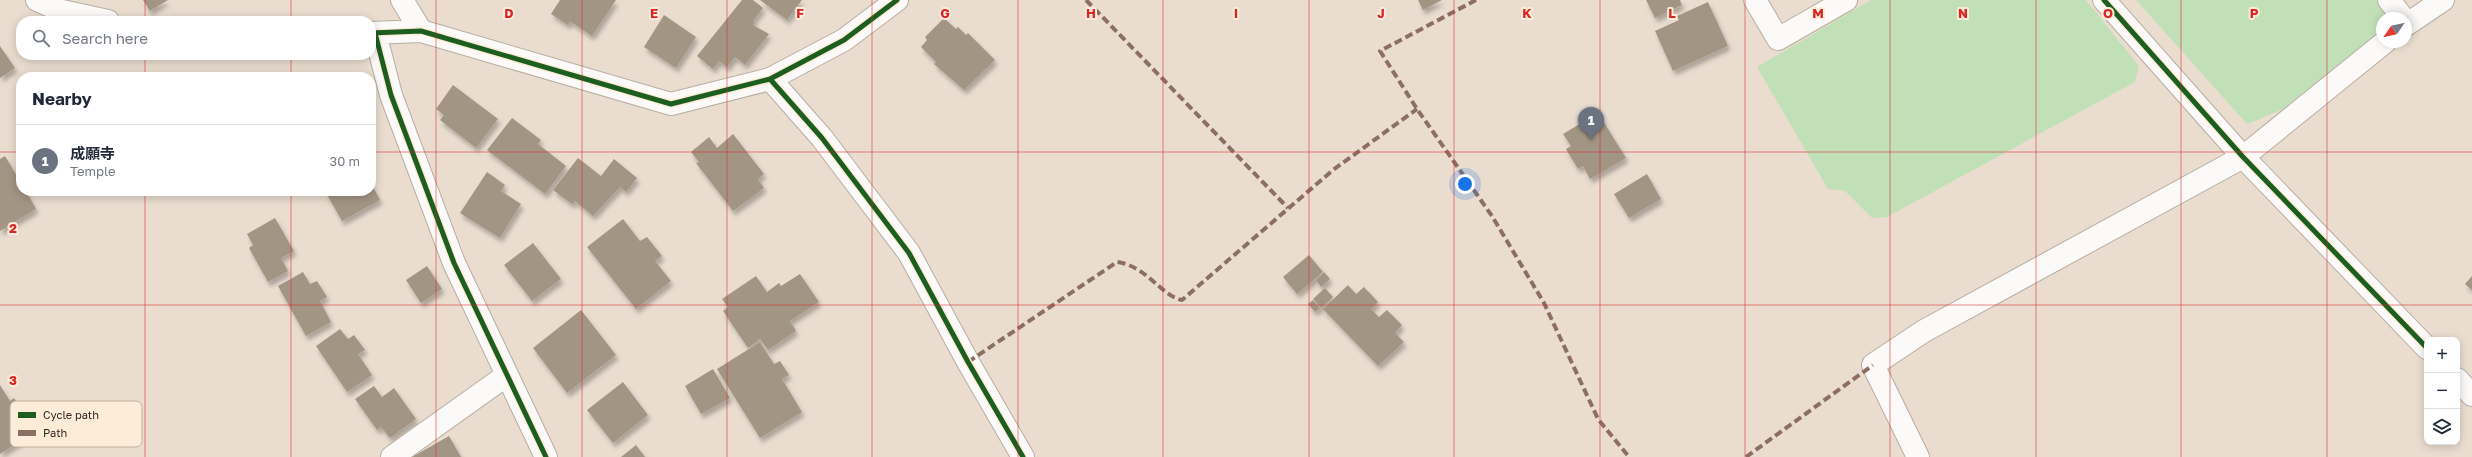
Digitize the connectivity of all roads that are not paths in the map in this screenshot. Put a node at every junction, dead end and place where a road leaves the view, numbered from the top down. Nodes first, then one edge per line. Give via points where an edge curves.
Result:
1 (37, 0) edge
2 (402, 0) edge
3 (897, 0) edge
4 (1755, 0) edge
5 (1846, 0) edge
6 (2104, 0) edge
7 (2389, 0) edge
8 (2443, 0) edge
9 (2398, 12) edge
10 (85, 16) edge
11 (2412, 18) edge
12 (421, 31) junction
13 (376, 33) edge
14 (376, 43) edge
15 (2378, 48) edge
16 (770, 79) junction
17 (2243, 157) junction
18 (2424, 345) edge
19 (507, 375) junction
20 (2460, 382) edge
21 (2472, 394) edge
22 (392, 457) edge
23 (546, 457) edge
24 (1023, 457) edge
25 (1918, 457) edge

1 - 10 street via 62,11
2 - 12 street
3 - 16 street via 844,40
4 - 5 street via 1778,39
6 - 17 street
7 - 9 street
8 - 11 street
12 - 13 street
12 - 16 street via 671,104
14 - 19 street via 391,95 454,263
15 - 17 street
16 - 24 street via 822,138 910,253 968,362
17 - 18 street
17 - 25 street via 1924,331 1873,365
19 - 22 street
19 - 23 street
20 - 21 street

